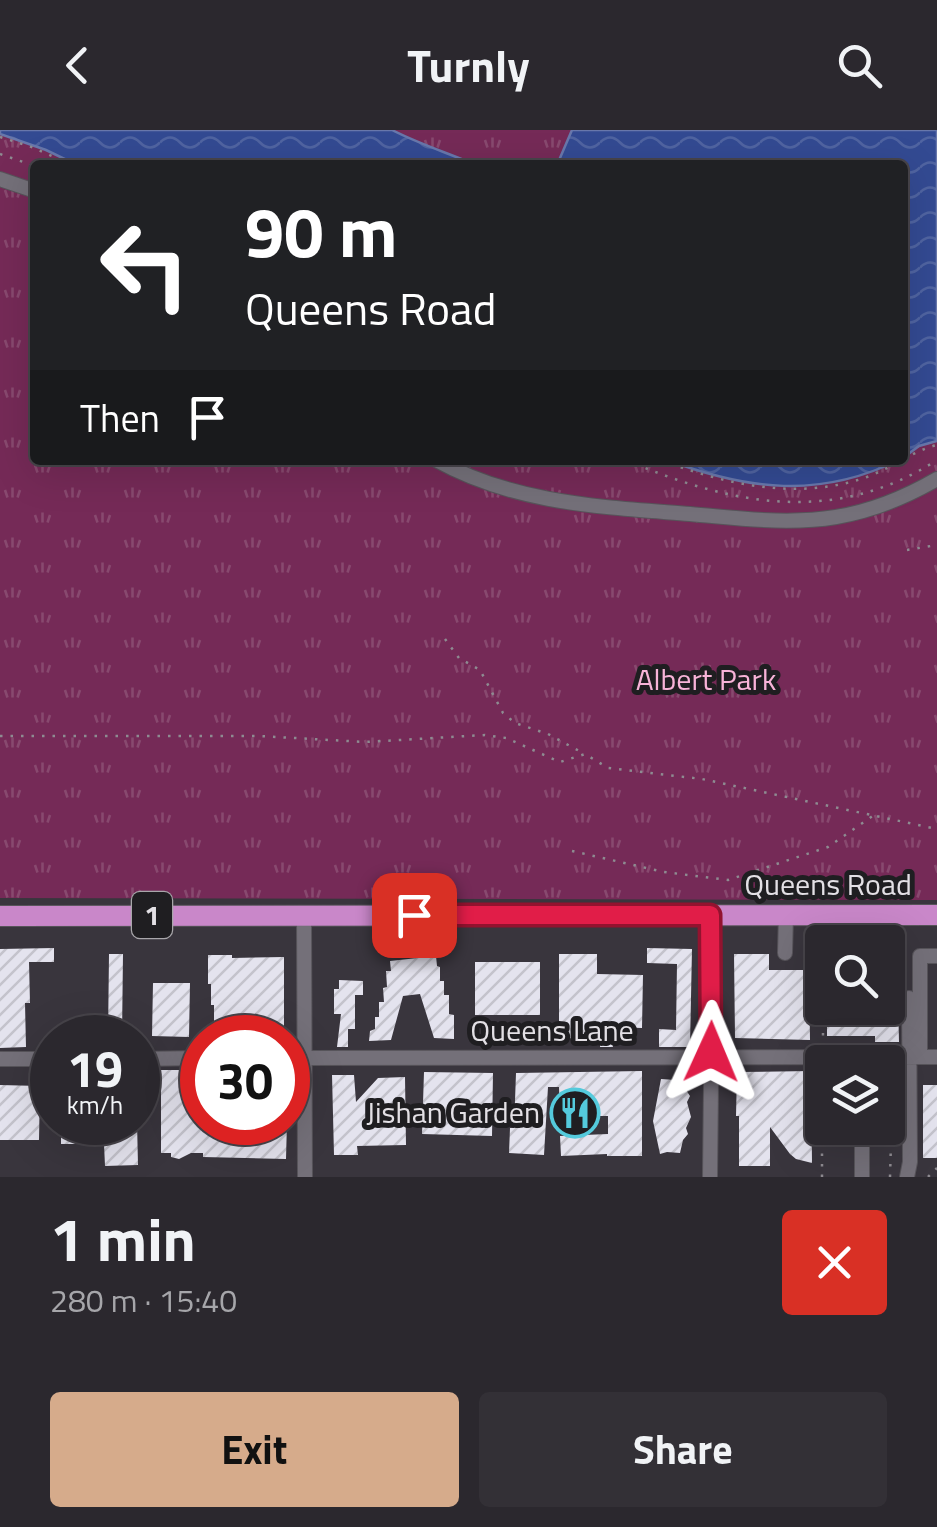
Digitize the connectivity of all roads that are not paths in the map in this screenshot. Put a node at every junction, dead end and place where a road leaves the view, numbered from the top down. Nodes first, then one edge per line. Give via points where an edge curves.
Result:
1 (0, 180) edge
2 (30, 189) edge
3 (446, 465) edge
4 (937, 479) edge
5 (304, 915) junction
6 (710, 915) junction
7 (786, 915) junction
8 (937, 915) edge
9 (0, 916) edge
10 (785, 953) dead end
11 (937, 956) edge
12 (909, 998) dead end
13 (305, 1015) edge
14 (914, 1057) junction
15 (937, 1057) edge
16 (310, 1058) edge
17 (711, 1058) junction
18 (905, 1058) edge
19 (0, 1059) edge
20 (30, 1059) edge
21 (805, 1062) edge
22 (305, 1145) edge
23 (862, 1145) edge
24 (305, 1177) edge
25 (710, 1177) edge
26 (862, 1177) edge
27 (907, 1177) edge

1 - 2 street
3 - 4 street via 508,490 570,504 780,521 852,514
5 - 6 highway, Queens Road / 1
5 - 9 highway, Queens Road / 1
5 - 13 street
6 - 7 highway, Queens Road / 1
6 - 17 street
7 - 8 highway, Queens Road / 1
7 - 10 street
11 - 14 street via 920,956
12 - 14 street
14 - 15 street, Queens Lane
14 - 18 street, Queens Lane
14 - 27 street
16 - 17 street, Queens Lane
17 - 21 street, Queens Lane
17 - 25 street
19 - 20 street
22 - 24 street
23 - 26 street

